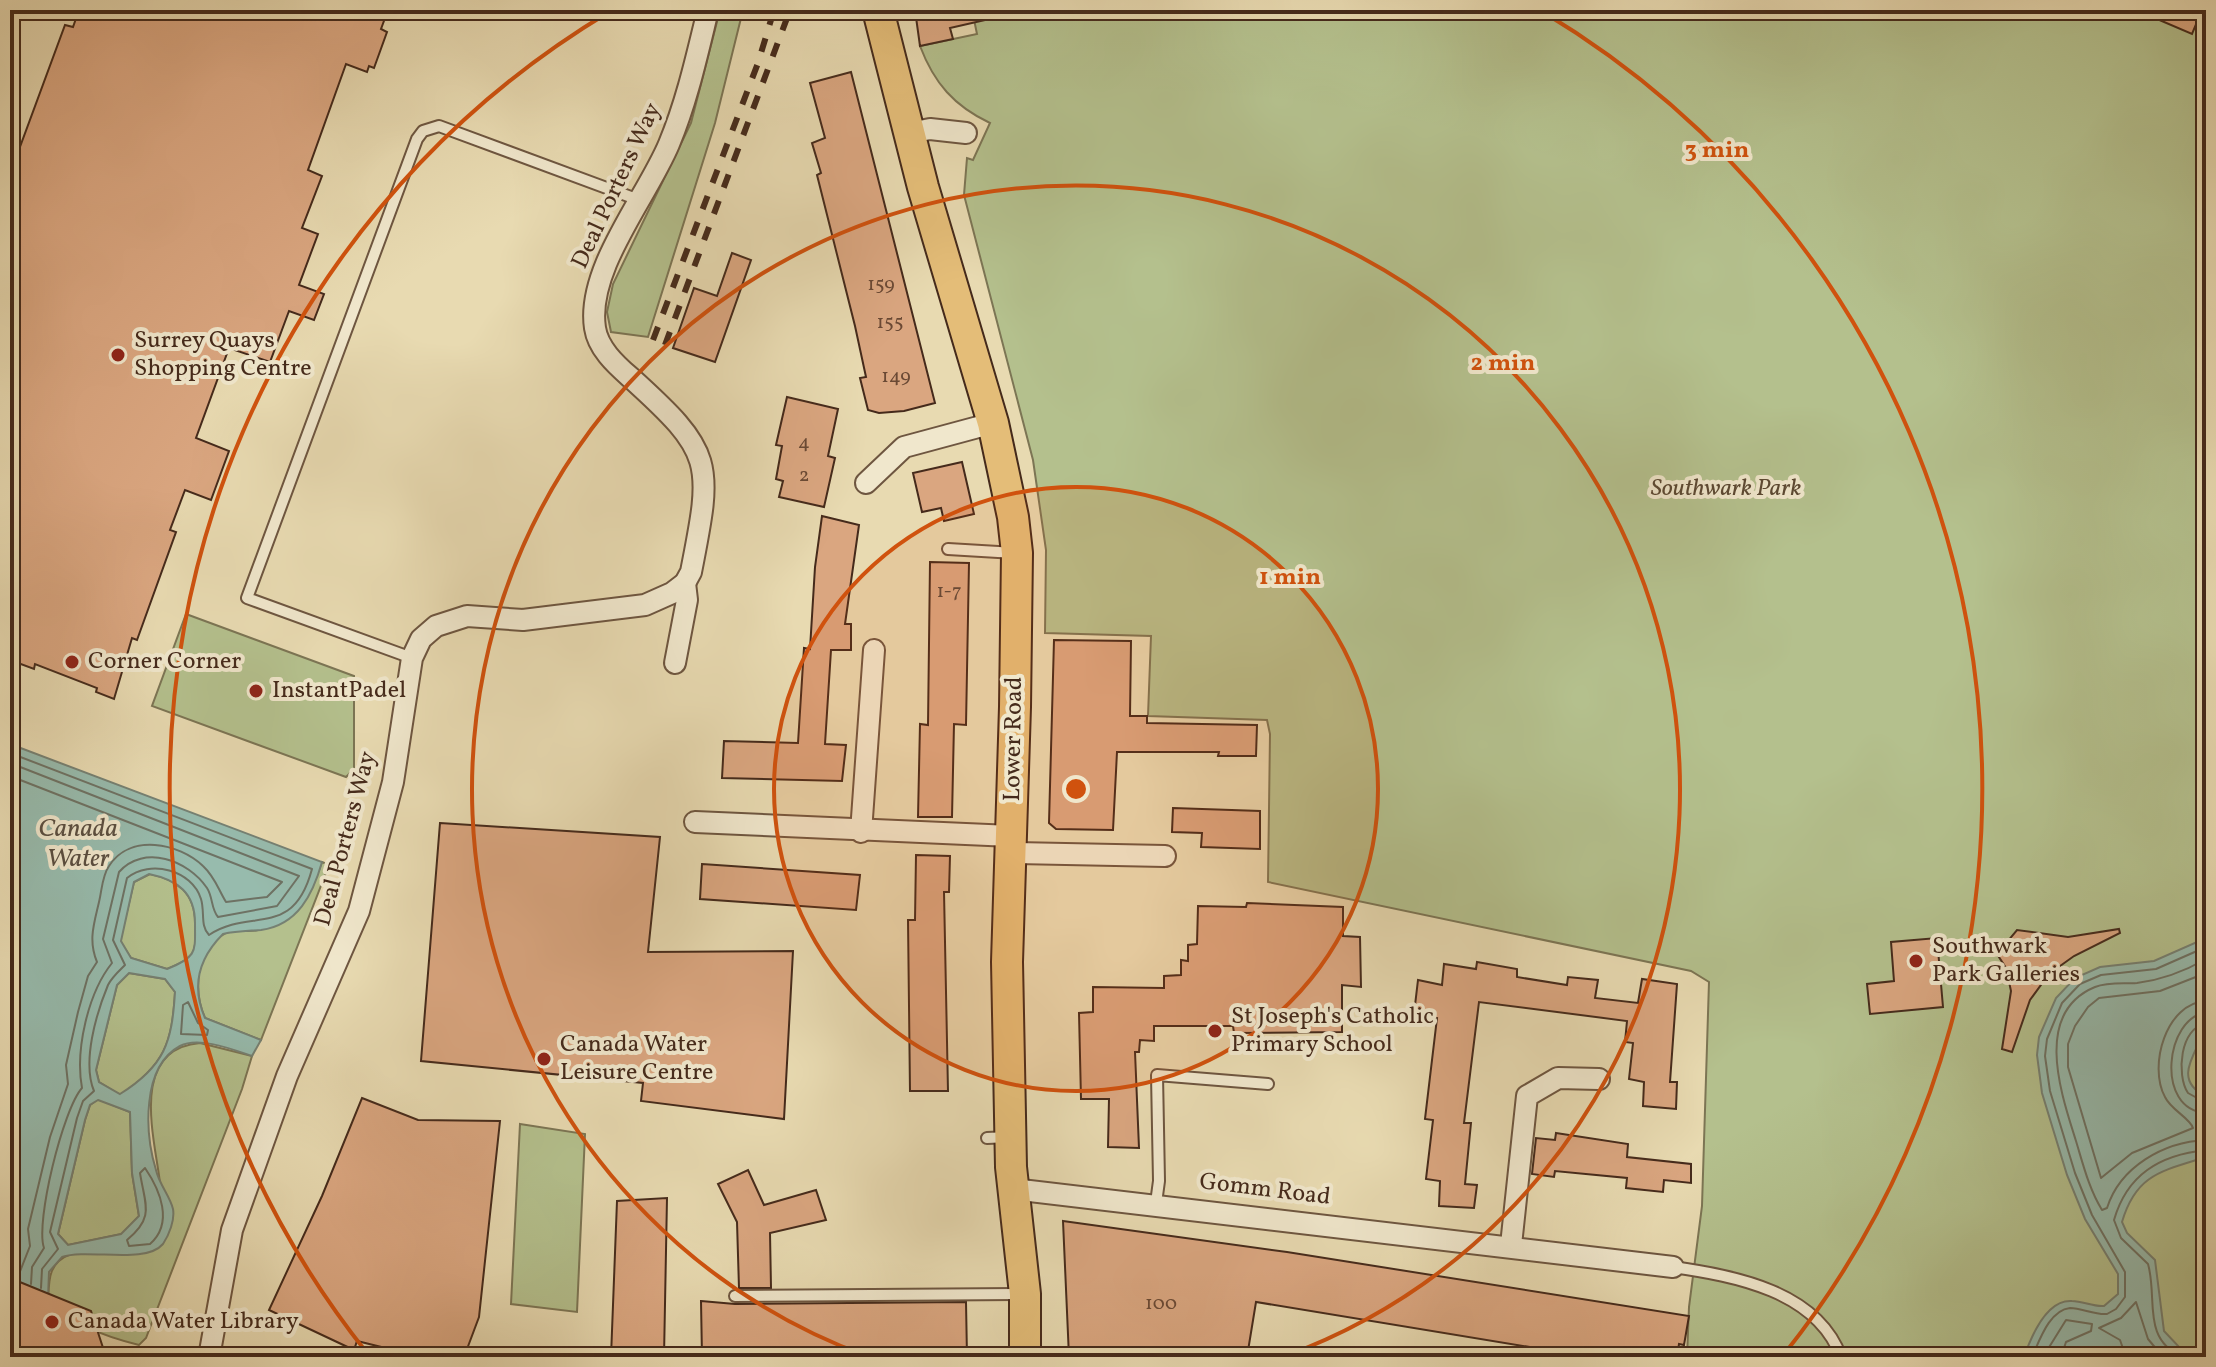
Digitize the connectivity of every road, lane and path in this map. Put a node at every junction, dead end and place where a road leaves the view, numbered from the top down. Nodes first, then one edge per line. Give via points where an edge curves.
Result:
1 (708, 10) edge
2 (878, 10) edge
3 (910, 133) junction
4 (966, 133) dead end
5 (640, 201) junction
6 (993, 423) junction
7 (866, 483) dead end
8 (948, 549) dead end
9 (1017, 553) junction
10 (685, 583) junction
11 (874, 650) dead end
12 (412, 658) junction
13 (675, 663) dead end
14 (695, 822) dead end
15 (861, 832) junction
16 (1011, 845) junction
17 (1165, 856) dead end
18 (1599, 1079) dead end
19 (1268, 1084) dead end
20 (1013, 1189) junction
21 (1156, 1203) junction
22 (1511, 1245) junction
23 (1673, 1267) joint
24 (1025, 1294) junction
25 (735, 1296) dead end
26 (209, 1357) edge
27 (1025, 1357) edge
28 (1841, 1357) edge

1 - 5 street, Deal Porters Way via 678,121
2 - 3 main road, Lower Road
3 - 4 street
3 - 6 main road, Lower Road
5 - 10 street, Deal Porters Way via 600,281 595,328 609,356 676,418 699,450 705,482
5 - 12 lane via 439,126 423,131 247,598
6 - 7 street via 904,447
6 - 9 main road, Lower Road
8 - 9 lane
9 - 16 main road, Lower Road
10 - 12 street, Deal Porters Way via 645,605 523,620 467,616 436,626 421,639
10 - 13 street, Deal Porters Way via 687,600
11 - 15 street
12 - 26 street, Deal Porters Way via 393,782 359,911 287,1076 232,1230
14 - 15 street
15 - 16 street
16 - 17 street
16 - 20 main road, Lower Road via 999,1138
18 - 22 street via 1558,1078 1527,1096
19 - 21 lane via 1157,1075
20 - 21 street, Gomm Road
20 - 24 main road, Lower Road
21 - 22 street, Gomm Road
22 - 23 street, Gomm Road
23 - 28 lane via 1791,1297 1822,1324
24 - 25 lane
24 - 27 main road, Lower Road

